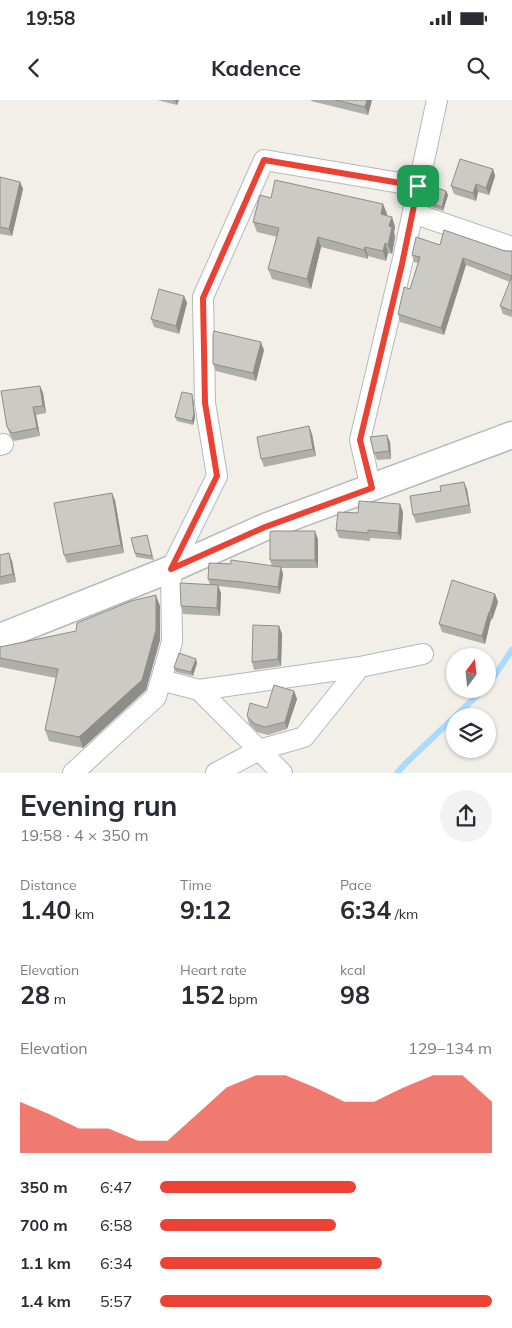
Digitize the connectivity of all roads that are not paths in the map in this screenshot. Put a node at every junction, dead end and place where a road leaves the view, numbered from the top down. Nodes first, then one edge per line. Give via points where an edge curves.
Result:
1 (437, 100) edge
2 (418, 186) junction
3 (413, 212) junction
4 (512, 246) edge
5 (512, 434) edge
6 (372, 488) junction
7 (171, 569) junction
8 (0, 636) edge
9 (423, 654) dead end
10 (360, 667) junction
11 (161, 680) junction
12 (199, 690) junction
13 (259, 750) junction
14 (73, 773) edge
15 (216, 773) edge
16 (282, 773) edge

1 - 2 street
2 - 3 street
2 - 7 street via 264,160 203,298 205,403 217,476
3 - 4 street
3 - 6 street via 360,440
5 - 6 street
6 - 7 street via 265,527
7 - 8 street
7 - 11 street via 172,642
9 - 10 street
10 - 12 street
10 - 13 street via 304,737
11 - 12 street
11 - 14 street via 156,697
12 - 13 street
13 - 15 street
13 - 16 street

